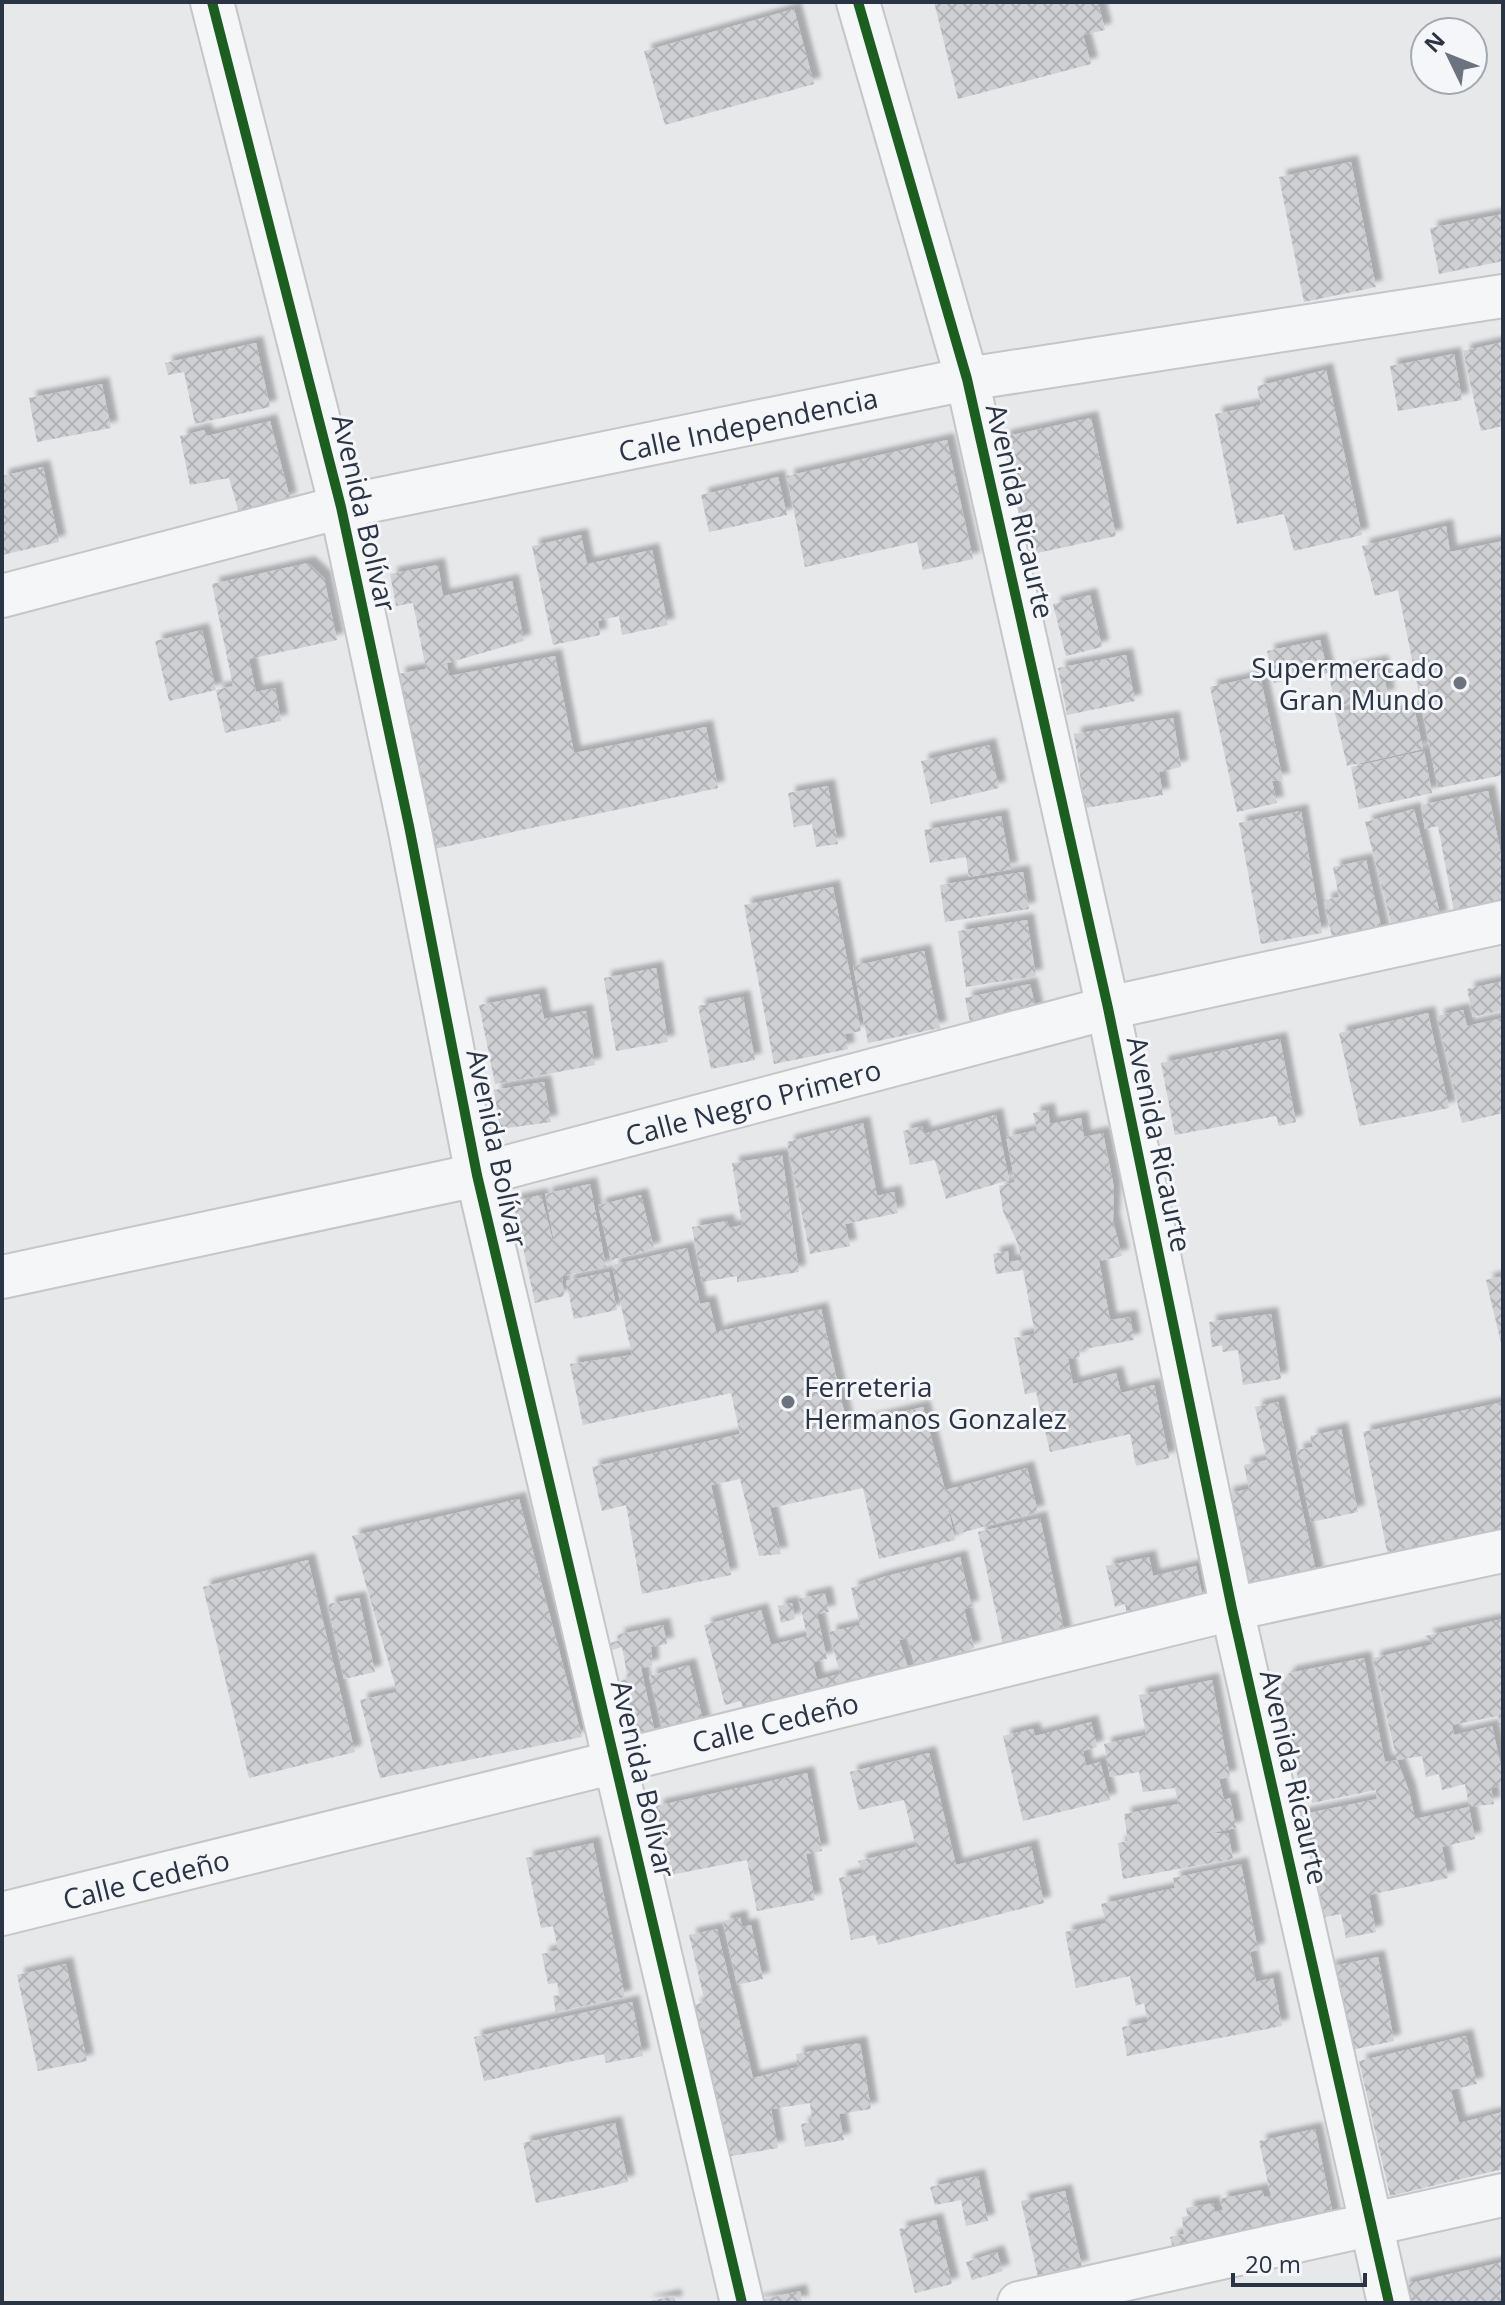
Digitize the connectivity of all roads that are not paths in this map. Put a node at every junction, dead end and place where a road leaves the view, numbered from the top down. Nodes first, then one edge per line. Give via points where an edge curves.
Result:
1 (212, 2) edge
2 (858, 2) edge
3 (1503, 296) edge
4 (967, 379) junction
5 (341, 507) junction
6 (2, 596) edge
7 (1503, 922) edge
8 (1108, 1008) junction
9 (477, 1175) junction
10 (2, 1277) edge
11 (1503, 1551) edge
12 (1232, 1609) junction
13 (615, 1762) junction
14 (2, 1914) edge
15 (1503, 2195) edge
16 (1372, 2223) junction
17 (742, 2303) edge
18 (1019, 2303) edge
19 (1389, 2303) edge

1 - 5 street, Avenida Bolívar
2 - 4 street, Avenida Ricaurte
3 - 4 street, Calle Independencia
4 - 5 street, Calle Independencia
4 - 8 street, Avenida Ricaurte
5 - 6 street, Calle Independencia
5 - 9 street, Avenida Bolívar
7 - 8 street, Calle Negro Primero
8 - 9 street, Calle Negro Primero
8 - 12 street, Avenida Ricaurte
9 - 10 street, Calle Negro Primero
9 - 13 street, Avenida Bolívar
11 - 12 street, Calle Cedeño
12 - 13 street, Calle Cedeño
12 - 16 street, Avenida Ricaurte
13 - 14 street, Calle Cedeño
13 - 17 street, Avenida Bolívar
15 - 16 street
16 - 18 street
16 - 19 street, Avenida Ricaurte

